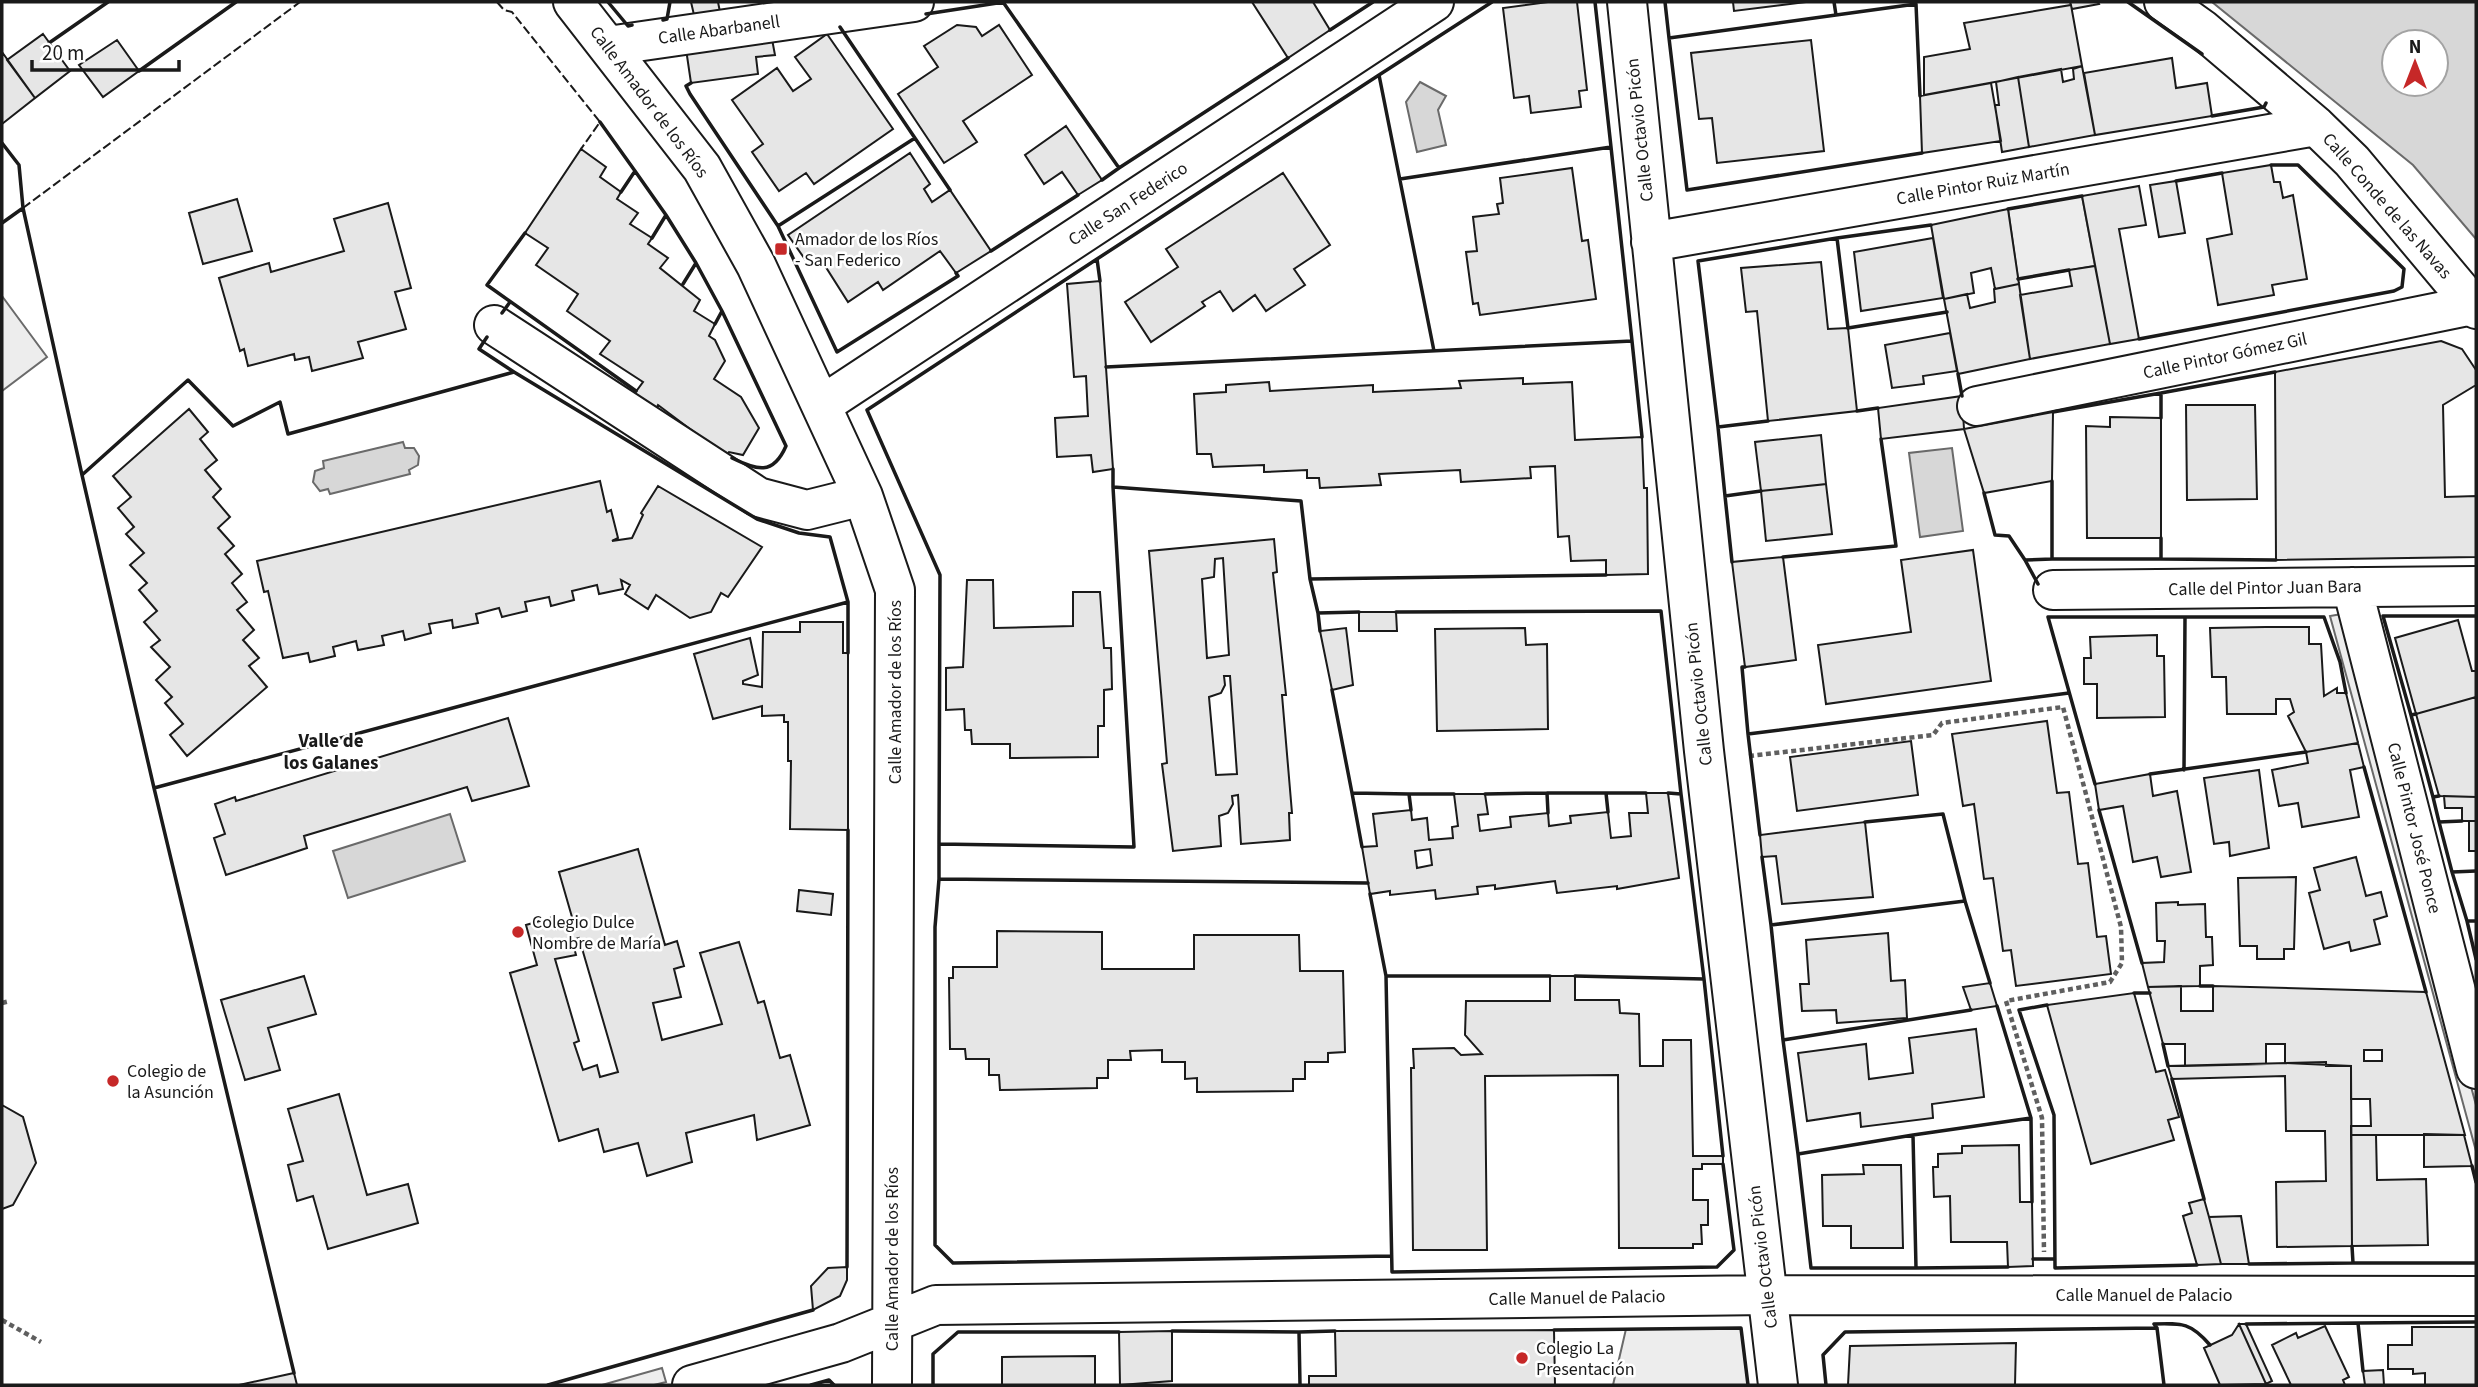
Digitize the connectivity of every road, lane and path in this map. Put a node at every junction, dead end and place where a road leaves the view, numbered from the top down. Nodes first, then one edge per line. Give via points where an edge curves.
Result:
1 (573, 2) edge
2 (914, 2) edge
3 (1434, 2) edge
4 (1627, 2) edge
5 (2164, 2) edge
6 (608, 46) junction
7 (2316, 126) junction
8 (1651, 242) junction
9 (2475, 307) edge
10 (494, 325) dead end
11 (822, 405) junction
12 (1977, 406) dead end
13 (863, 496) junction
14 (2476, 586) edge
15 (2352, 587) junction
16 (2053, 590) dead end
17 (1751, 756) dead end
18 (10, 1001) dead end
19 (2, 1003) edge
20 (2476, 1069) edge
21 (2044, 1259) dead end
22 (1768, 1295) junction
23 (2476, 1296) edge
24 (2, 1320) edge
25 (892, 1324) junction
26 (41, 1342) dead end
27 (692, 1385) edge
28 (892, 1385) edge
29 (1778, 1385) edge

1 - 6 street, Calle Amador de los Ríos
2 - 6 street, Calle Abarbanell
3 - 11 street, Calle San Federico
4 - 8 street, Calle Octavio Picón
5 - 7 street, Calle Conde de las Navas
6 - 11 street, Calle Amador de los Ríos via 702,168 756,265
7 - 8 street, Calle Pintor Ruiz Martín
7 - 9 street, Calle Conde de las Navas via 2352,161
8 - 22 street, Calle Octavio Picón via 1704,751
9 - 12 street, Calle Pintor Gómez Gil
10 - 13 street via 758,497 807,510
11 - 13 street, Calle Amador de los Ríos
13 - 25 street, Calle Amador de los Ríos via 895,590
14 - 15 street, Calle del Pintor Juan Bara
15 - 16 street, Calle del Pintor Juan Bara
15 - 20 street, Calle Pintor José Ponce
17 - 21 path via 1933,735 1942,723 2063,707 2122,927 2122,962 2110,982 2006,1001 2042,1118
18 - 19 path
22 - 23 street, Calle Manuel de Palacio
22 - 25 street, Calle Manuel de Palacio via 936,1305
22 - 29 street, Calle Octavio Picón
24 - 26 path
25 - 27 street, Calle Manuel de Palacio
25 - 28 street, Calle Amador de los Ríos

